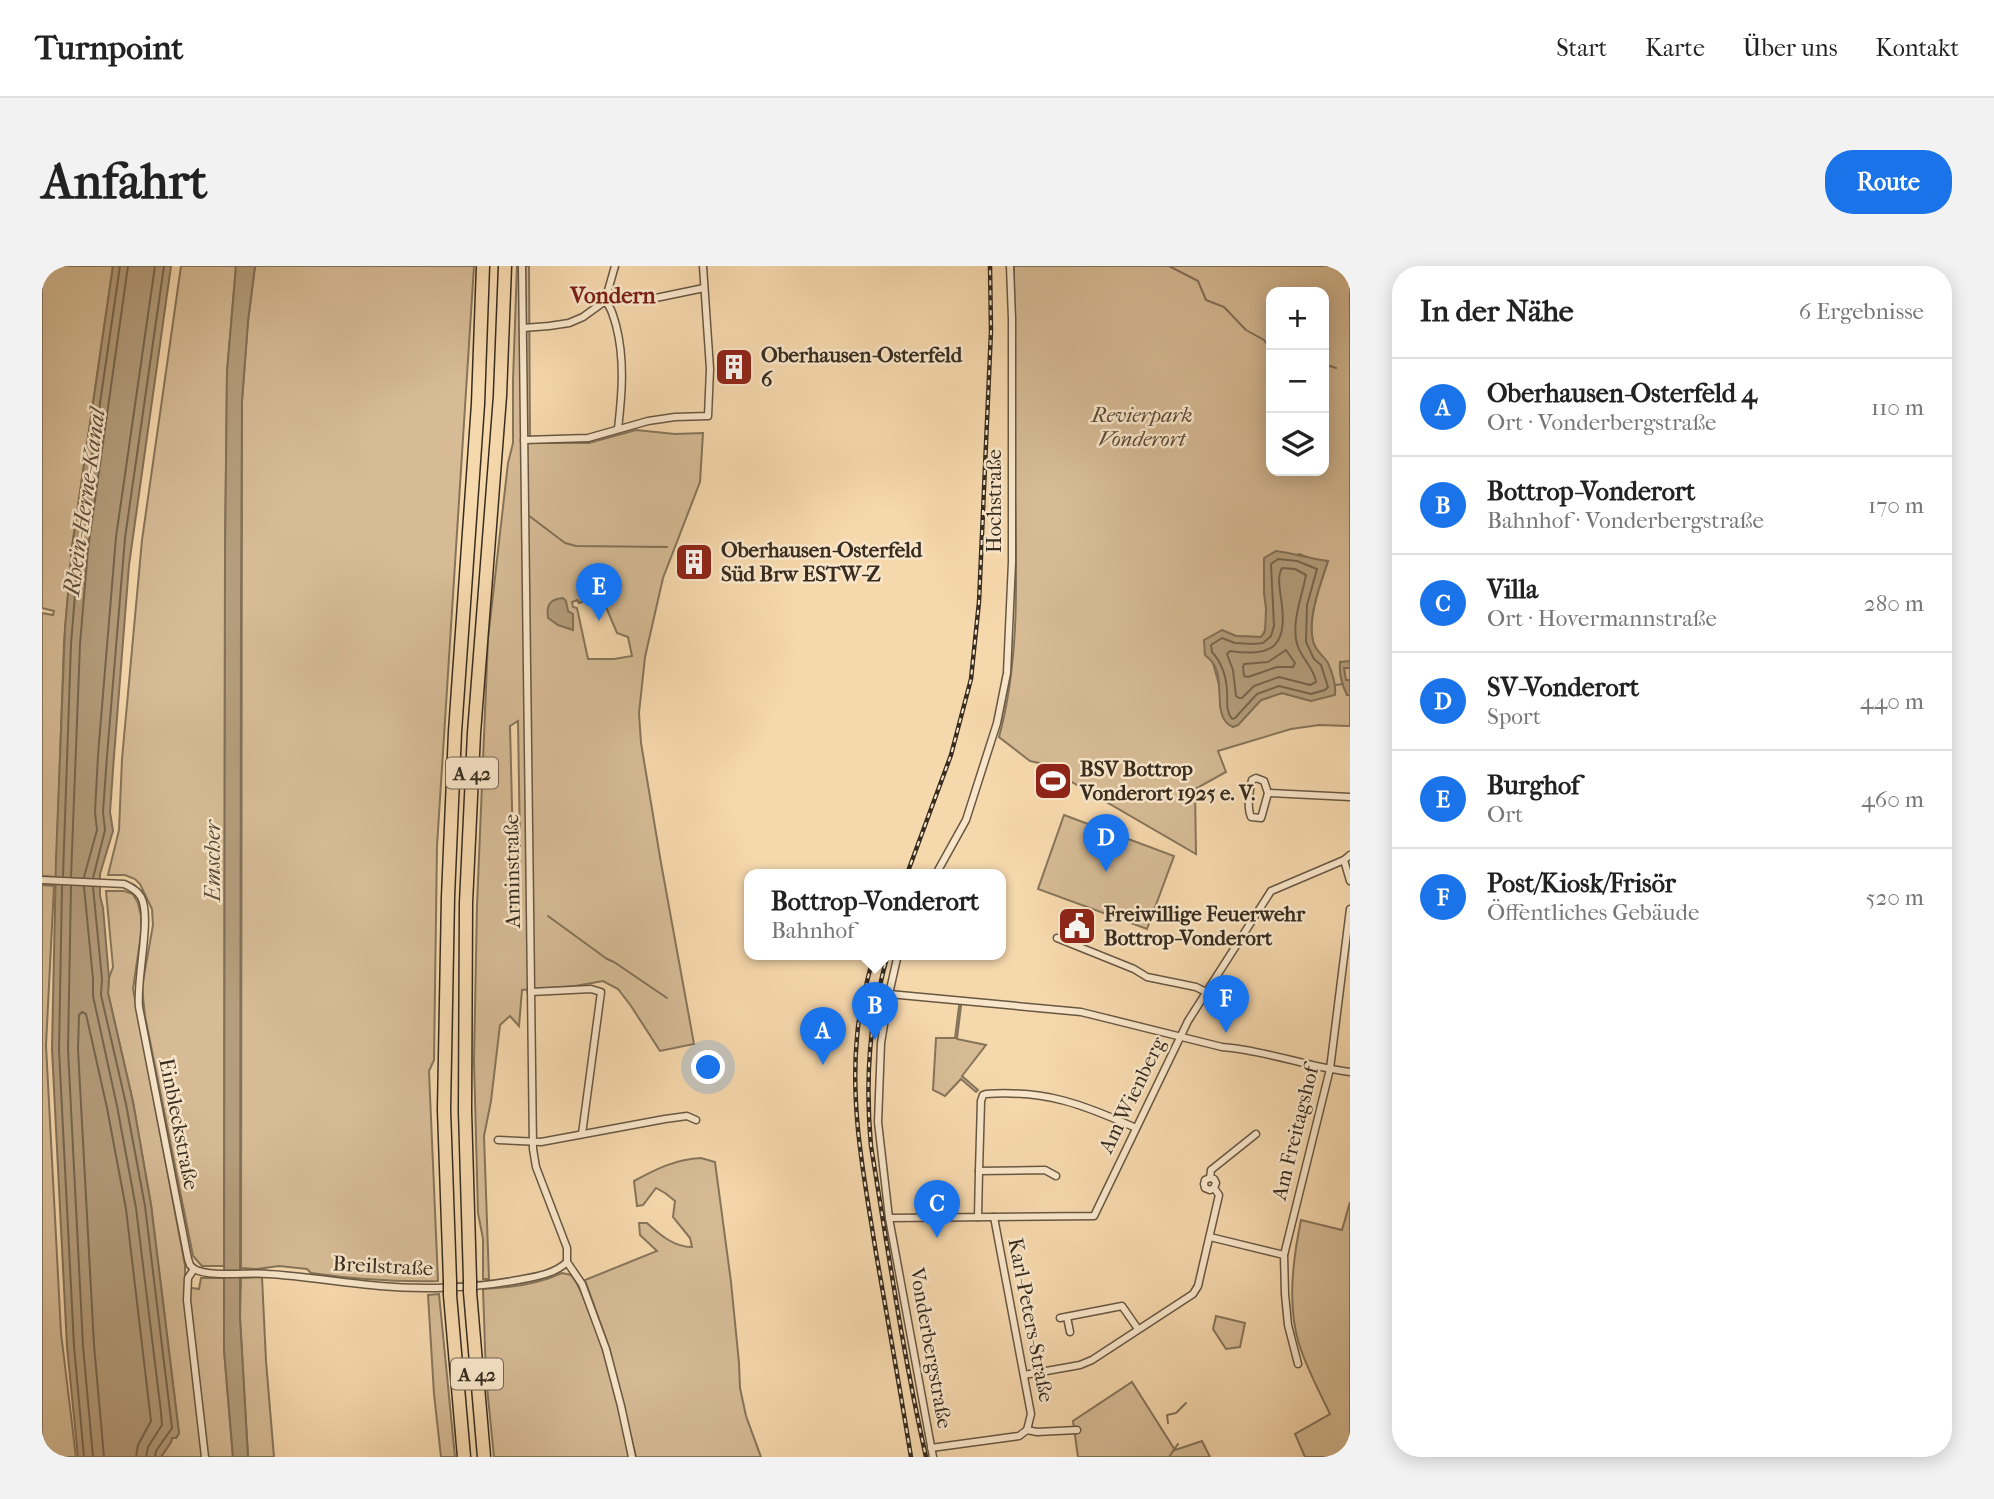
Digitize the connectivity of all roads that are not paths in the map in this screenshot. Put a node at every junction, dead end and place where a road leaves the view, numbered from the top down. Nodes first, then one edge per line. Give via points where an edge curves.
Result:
1 (483, 266) edge
2 (505, 266) edge
3 (522, 266) edge
4 (615, 266) edge
5 (704, 266) edge
6 (1010, 266) edge
7 (704, 288) junction
8 (605, 301) junction
9 (523, 328) junction
10 (618, 429) junction
11 (524, 440) junction
12 (1268, 793) junction
13 (1350, 797) edge
14 (1347, 858) edge
15 (939, 869) edge
16 (44, 880) edge
17 (1350, 881) edge
18 (1350, 909) edge
19 (1057, 938) dead end
20 (1347, 957) edge
21 (897, 960) edge
22 (531, 992) junction
23 (1206, 992) junction
24 (889, 994) junction
25 (1180, 1037) junction
26 (1330, 1069) junction
27 (1350, 1072) edge
28 (696, 1120) dead end
29 (1136, 1128) junction
30 (582, 1134) junction
31 (1256, 1134) dead end
32 (498, 1140) dead end
33 (533, 1142) junction
34 (979, 1171) junction
35 (1056, 1175) dead end
36 (978, 1217) junction
37 (994, 1217) junction
38 (889, 1218) junction
39 (1210, 1237) junction
40 (1284, 1255) junction
41 (568, 1262) junction
42 (194, 1269) junction
43 (1138, 1329) junction
44 (1070, 1332) dead end
45 (1298, 1364) dead end
46 (1024, 1375) junction
47 (1027, 1430) junction
48 (1077, 1430) dead end
49 (931, 1448) junction
50 (205, 1457) edge
51 (464, 1457) edge
52 (484, 1457) edge
53 (632, 1457) edge
54 (933, 1457) edge

1 - 51 highway, A 42, bridge via 455,732 444,1110 450,1294
2 - 52 highway, A 42 via 466,903 470,1286
3 - 9 street, Arminstraße
4 - 8 street
5 - 7 street
6 - 15 street, Hochstraße via 1011,606 1005,683 966,820
7 - 8 street via 646,300
7 - 10 street via 708,416 661,419
8 - 9 street via 569,323
8 - 10 street via 611,308 621,351
9 - 11 street, Arminstraße
10 - 11 street via 588,438
11 - 22 street, Arminstraße
12 - 12 street via 1262,779 1252,780 1251,817 1261,818
12 - 13 street
14 - 17 street
14 - 23 street, Am Wienberg via 1271,891
16 - 42 street, Einbleckstraße via 124,884 140,895 145,916 139,1007 188,1259
18 - 20 street, Am Freitagshof
19 - 23 street via 1147,977
20 - 26 street, Am Freitagshof
21 - 24 street, Vonderbergstraße
22 - 30 street via 601,992
22 - 33 street, Arminstraße
23 - 25 street, Am Wienberg
24 - 25 street via 1081,1013
24 - 38 street, Vonderbergstraße via 879,1058 878,1122
25 - 26 street
25 - 29 street, Am Wienberg
26 - 27 street
26 - 40 street, Am Freitagshof
28 - 30 street via 678,1117
29 - 34 street via 1084,1106 1042,1095 986,1094 981,1101
29 - 37 street, Am Wienberg via 1094,1216
30 - 33 street
31 - 39 street via 1210,1170 1219,1195
32 - 33 street
33 - 41 street, Arminstraße via 536,1167 568,1248
34 - 35 street via 1045,1170
34 - 36 street
36 - 37 street
36 - 38 street
37 - 46 street, Karl-Peters-Straße
38 - 49 street, Vonderbergstraße
39 - 40 street
39 - 43 street via 1194,1294
40 - 45 street, Am Freitagshof via 1284,1294
41 - 42 street, Breilstraße via 505,1283 419,1288
41 - 53 street, Arminstraße via 582,1284 606,1349
42 - 50 street, Einbleckstraße via 188,1278 187,1300
43 - 44 street via 1122,1306 1064,1317
43 - 46 street via 1092,1360
46 - 47 street, Karl-Peters-Straße via 1031,1414
47 - 48 street
47 - 49 street via 1019,1436
49 - 54 street, Vonderbergstraße

